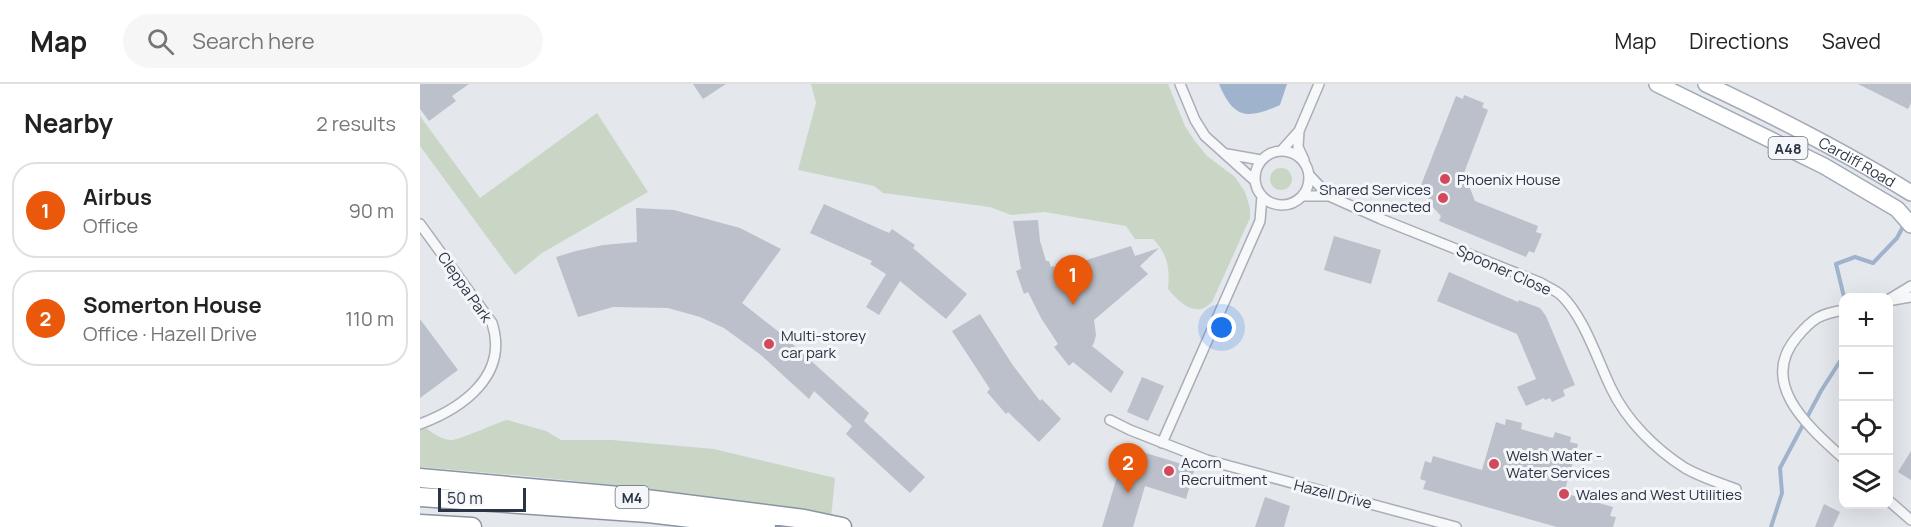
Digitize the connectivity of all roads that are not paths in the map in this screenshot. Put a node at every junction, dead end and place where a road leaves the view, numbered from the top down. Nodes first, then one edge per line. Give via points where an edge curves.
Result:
1 (1180, 84) edge
2 (1319, 84) edge
3 (1657, 84) edge
4 (1706, 84) edge
5 (1299, 131) junction
6 (1282, 150) junction
7 (1224, 154) junction
8 (1261, 160) junction
9 (1305, 162) junction
10 (1310, 176) junction
11 (1255, 180) junction
12 (1911, 193) edge
13 (1262, 196) junction
14 (1303, 196) junction
15 (1329, 196) junction
16 (1288, 205) junction
17 (1260, 221) junction
18 (420, 224) edge
19 (1911, 225) edge
20 (1911, 286) edge
21 (1893, 297) edge
22 (1911, 297) edge
23 (1893, 299) edge
24 (1839, 311) edge
25 (1110, 420) dead end
26 (420, 424) edge
27 (1162, 443) junction
28 (1840, 455) edge
29 (420, 478) edge
30 (1736, 489) dead end
31 (420, 497) edge
32 (1893, 504) edge
33 (1911, 520) edge
34 (420, 525) edge
35 (472, 527) edge
36 (766, 527) edge
37 (842, 527) edge
38 (1456, 527) edge

1 - 7 street via 1205,136
2 - 5 street
3 - 19 main road, Cardiff Road / A48 via 1824,166 1897,209
4 - 12 main road, Cardiff Road / A48 via 1777,117
5 - 6 street
5 - 9 street via 1298,147
6 - 8 street
6 - 9 street
7 - 8 street
7 - 11 street
8 - 11 street
9 - 10 street
10 - 14 street
10 - 15 street, Spooner Close
11 - 13 street
13 - 16 street via 1269,202
13 - 17 street
14 - 15 street, Spooner Close
14 - 16 street
15 - 30 street, Spooner Close via 1541,283 1561,295 1577,317 1612,390 1643,433 1686,468
16 - 17 street via 1270,211
17 - 27 street
18 - 26 street, Cleppa Park via 492,323 497,348 492,369 480,386 457,405
20 - 21 street
22 - 23 street
24 - 28 street via 1822,314 1792,342 1783,373 1788,397 1806,423
25 - 27 street, Hazell Drive
27 - 38 street, Hazell Drive via 1218,463
29 - 37 highway, M4 via 630,497
31 - 36 highway, M4 via 648,513
32 - 33 street
34 - 35 highway

